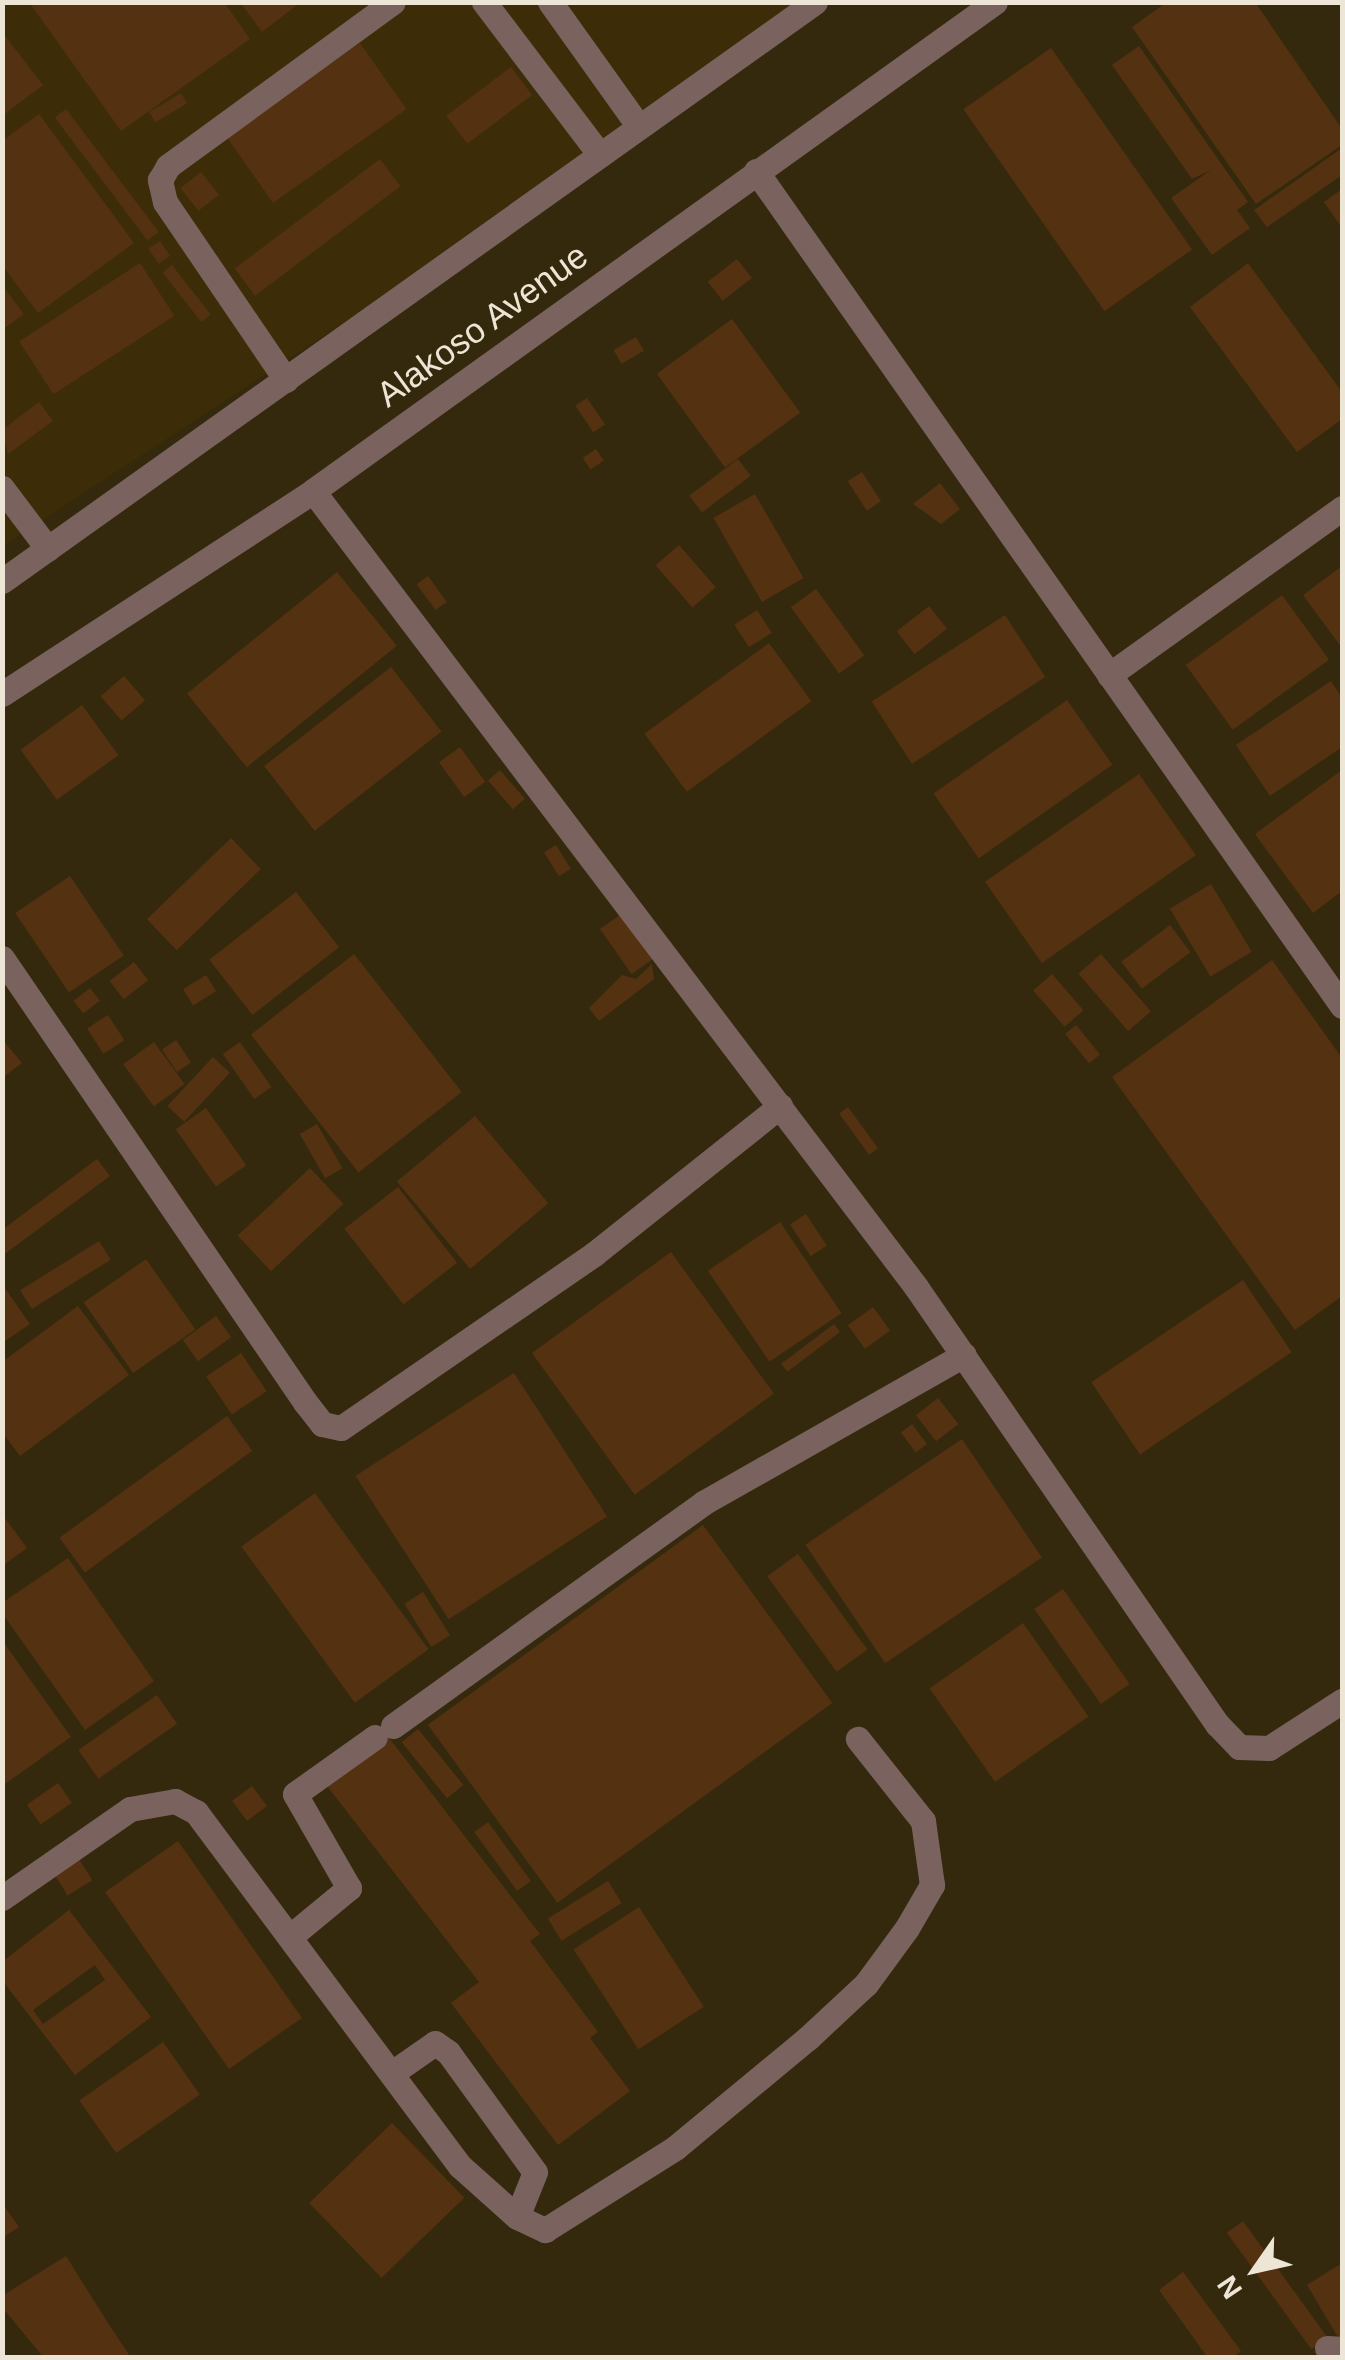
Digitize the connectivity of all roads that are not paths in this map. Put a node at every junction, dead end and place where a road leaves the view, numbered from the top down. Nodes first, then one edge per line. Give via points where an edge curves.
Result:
1 (394, 2) edge
2 (484, 2) edge
3 (550, 2) edge
4 (815, 2) edge
5 (995, 2) edge
6 (639, 127) junction
7 (600, 156) junction
8 (756, 171) junction
9 (286, 380) junction
10 (2, 488) edge
11 (313, 490) junction
12 (1342, 508) edge
13 (48, 549) junction
14 (2, 580) edge
15 (1109, 676) junction
16 (2, 694) edge
17 (2, 958) edge
18 (1342, 1006) edge
19 (780, 1106) junction
20 (964, 1355) junction
21 (1342, 1702) edge
22 (858, 1739) dead end
23 (2, 1898) edge
24 (292, 1935) junction
25 (392, 2073) junction
26 (517, 2216) junction

1 - 9 street via 160,180 166,202
2 - 7 street
3 - 6 street
4 - 6 street, Alakoso Avenue
5 - 8 street, Alakoso Avenue
6 - 7 street, Alakoso Avenue
7 - 9 street, Alakoso Avenue
8 - 11 street, Alakoso Avenue
8 - 15 street
9 - 13 street, Alakoso Avenue
10 - 13 street
11 - 16 street, Alakoso Avenue
11 - 19 street
12 - 15 street
13 - 14 street, Alakoso Avenue
15 - 18 street
17 - 19 street via 305,1402 322,1424 342,1428 594,1254
19 - 20 street
20 - 21 street via 1239,1747 1268,1748
20 - 24 street via 703,1504 295,1794 349,1888
22 - 26 street via 923,1821 932,1884 907,1928 866,1984 675,2148 558,2227 532,2227
23 - 24 street via 130,1809 175,1802 222,1841
24 - 25 street
25 - 26 street via 460,2166
25 - 26 street via 435,2043 448,2052 535,2172

